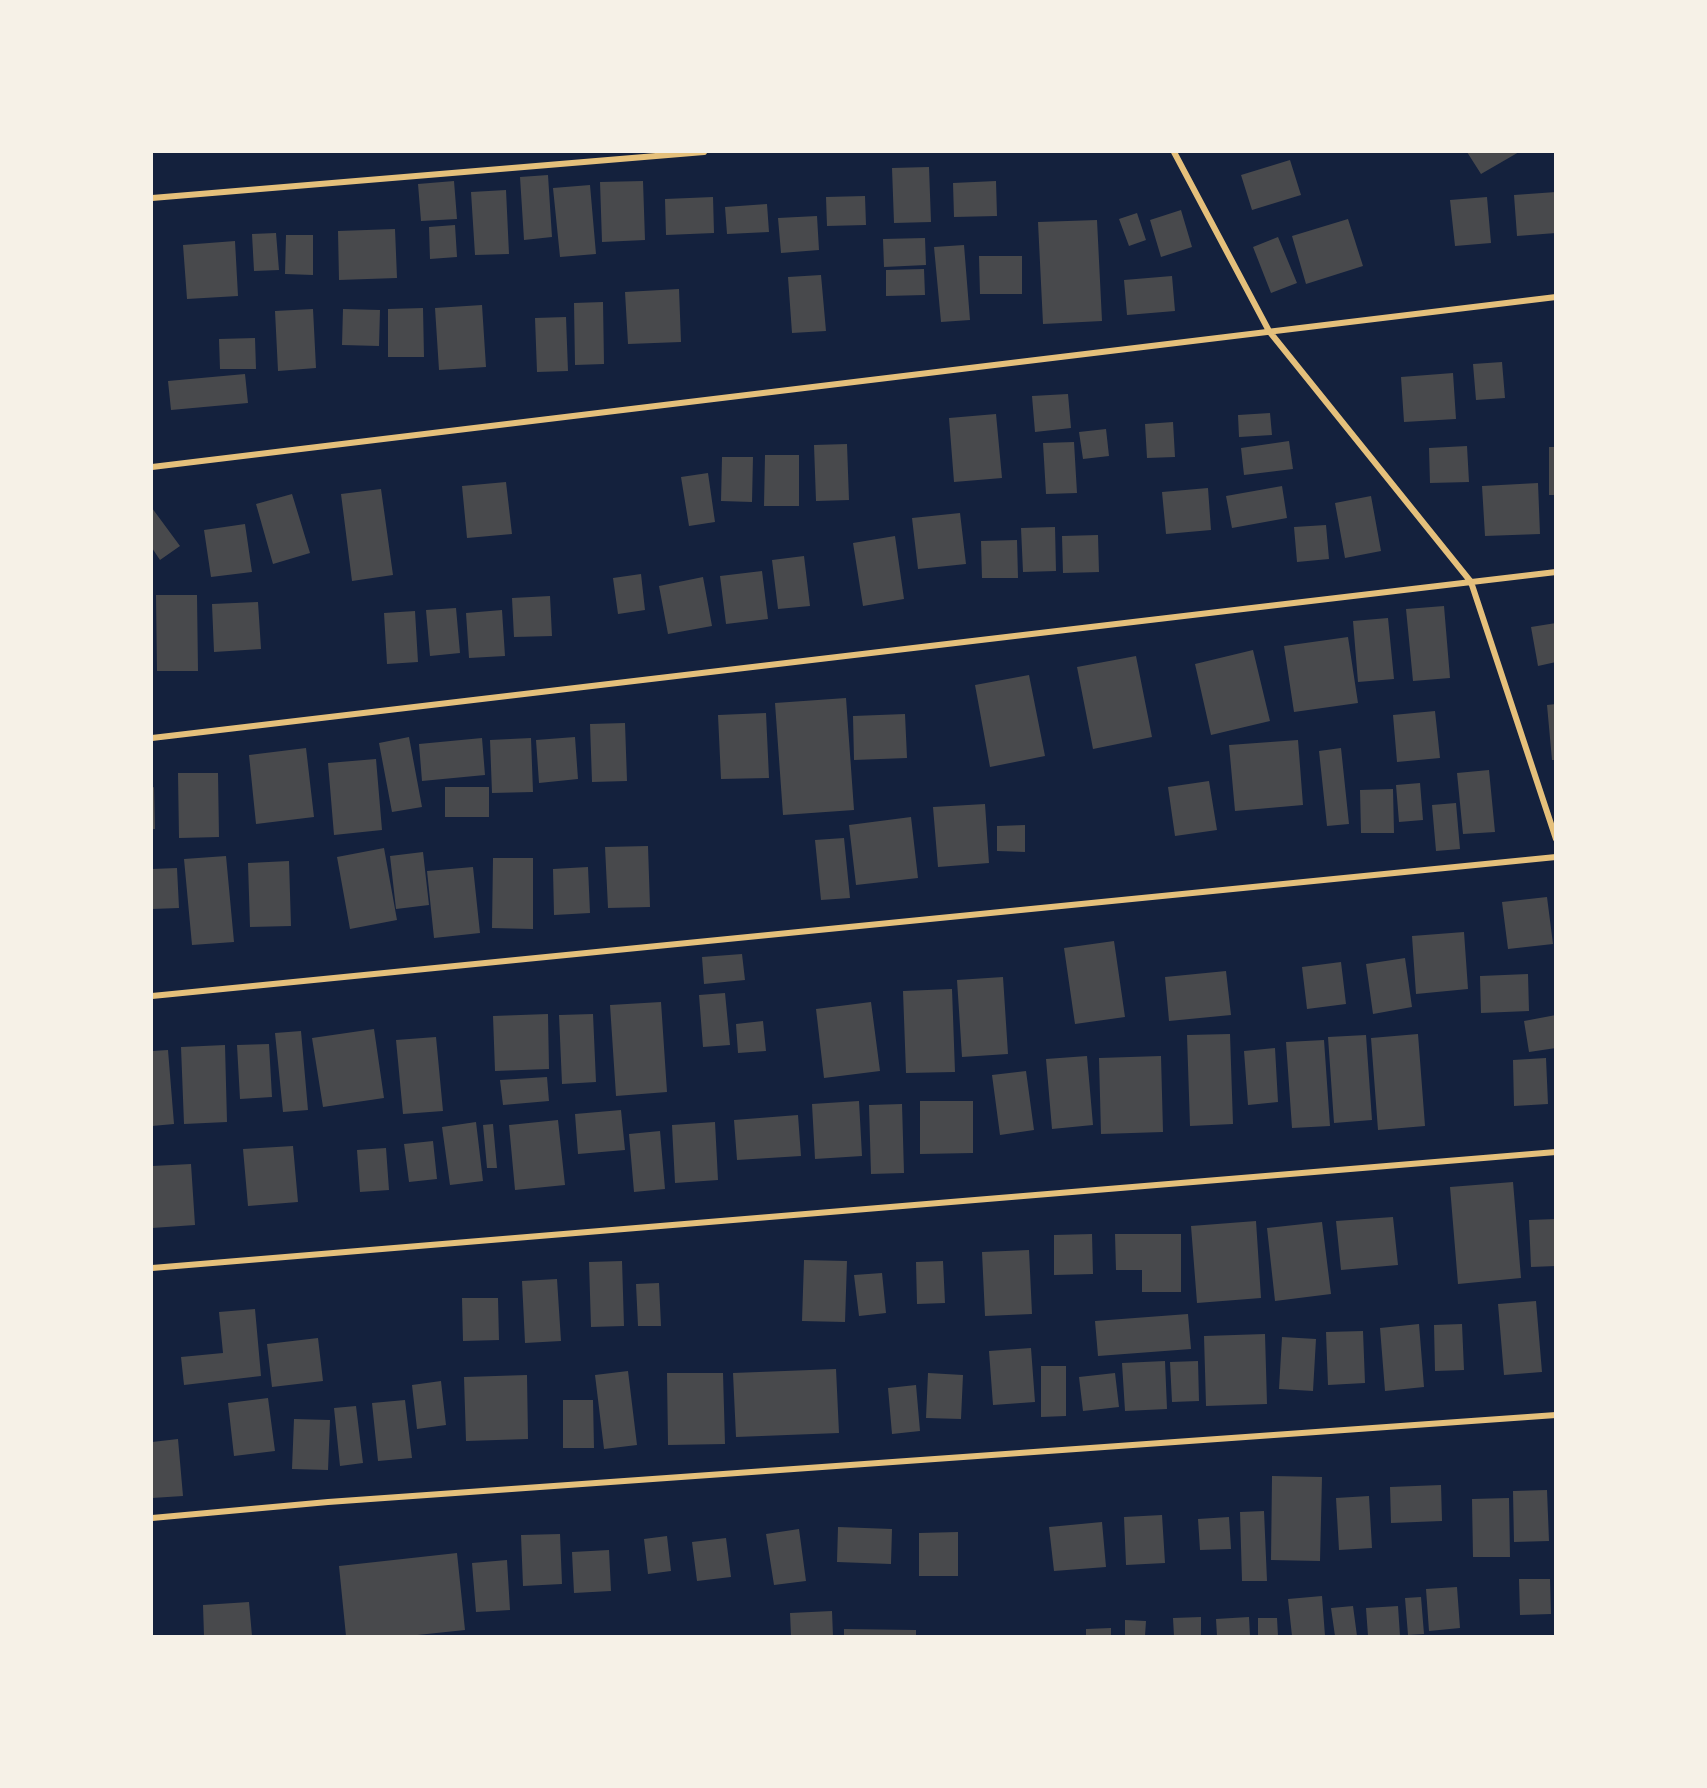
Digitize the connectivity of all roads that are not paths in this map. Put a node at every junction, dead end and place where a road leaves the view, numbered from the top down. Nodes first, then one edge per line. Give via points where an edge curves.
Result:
1 (704, 152) edge
2 (1174, 152) edge
3 (152, 198) edge
4 (1556, 297) edge
5 (1269, 331) junction
6 (152, 467) edge
7 (1556, 572) edge
8 (1471, 582) junction
9 (152, 738) edge
10 (1556, 839) edge
11 (1556, 857) edge
12 (152, 996) edge
13 (1556, 1152) edge
14 (152, 1268) edge
15 (1556, 1414) edge
16 (152, 1518) edge

1 - 3 street
2 - 5 street
4 - 5 street
5 - 6 street
5 - 8 street
7 - 8 street
8 - 9 street
8 - 10 street
11 - 12 street
13 - 14 street
15 - 16 street

